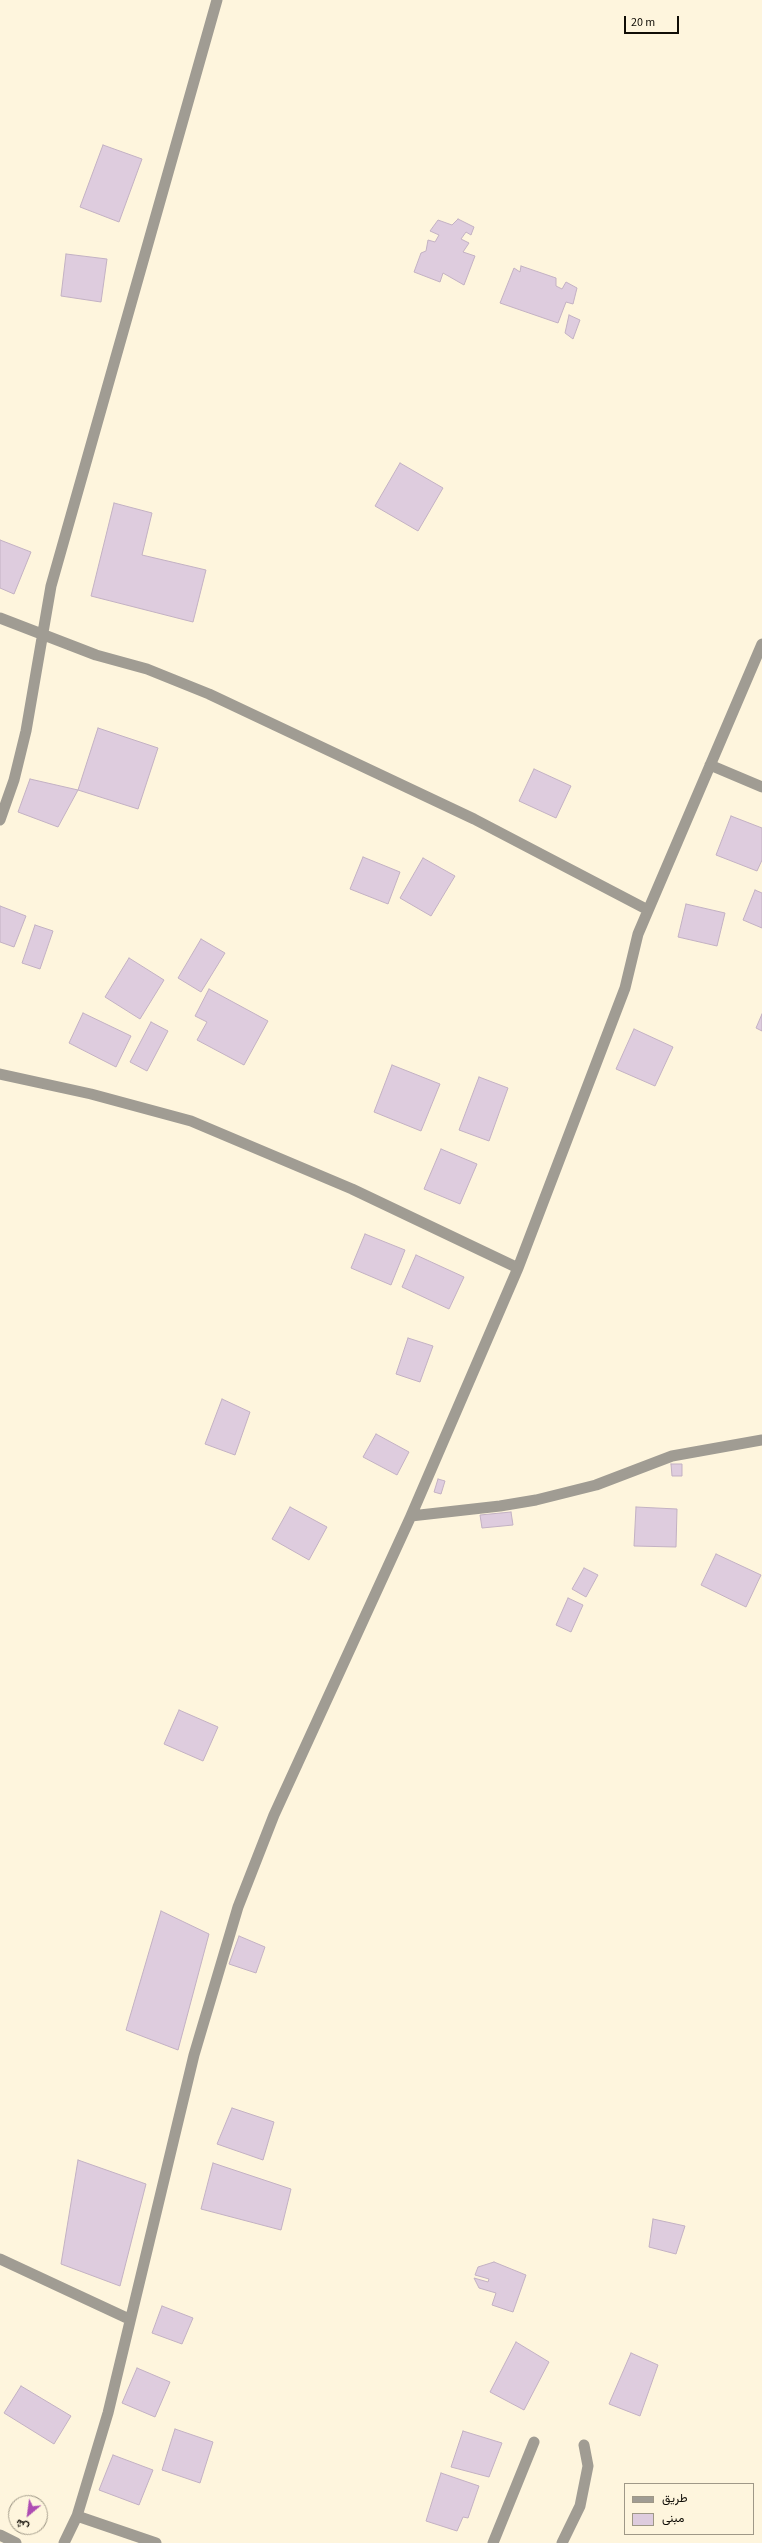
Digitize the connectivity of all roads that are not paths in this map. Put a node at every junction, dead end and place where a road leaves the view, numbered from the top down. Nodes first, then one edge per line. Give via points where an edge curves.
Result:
1 (217, 0) edge
2 (0, 618) edge
3 (42, 636) junction
4 (762, 644) edge
5 (710, 765) junction
6 (762, 787) edge
7 (0, 820) edge
8 (648, 910) junction
9 (0, 1074) edge
10 (518, 1268) junction
11 (762, 1440) edge
12 (411, 1516) junction
13 (0, 2259) edge
14 (129, 2319) junction
15 (534, 2442) dead end
16 (584, 2445) dead end
17 (77, 2516) junction
18 (0, 2535) edge
19 (16, 2543) edge
20 (64, 2543) edge
21 (156, 2543) edge
22 (493, 2543) edge
23 (562, 2543) edge

1 - 3 street via 51,586
2 - 3 street
3 - 7 street via 26,731 14,780
3 - 8 street via 96,656 147,669 209,694 474,818
4 - 5 street
5 - 6 street
5 - 8 street
8 - 10 street via 638,934 625,988
9 - 10 street via 92,1094 191,1121 352,1189
10 - 12 street
11 - 12 street via 672,1456 596,1485 536,1500
12 - 14 street via 274,1815 238,1907 194,2055
13 - 14 street
14 - 17 street via 108,2413
15 - 22 street
16 - 23 street via 588,2466 580,2506
17 - 20 street
17 - 21 street
18 - 19 street

